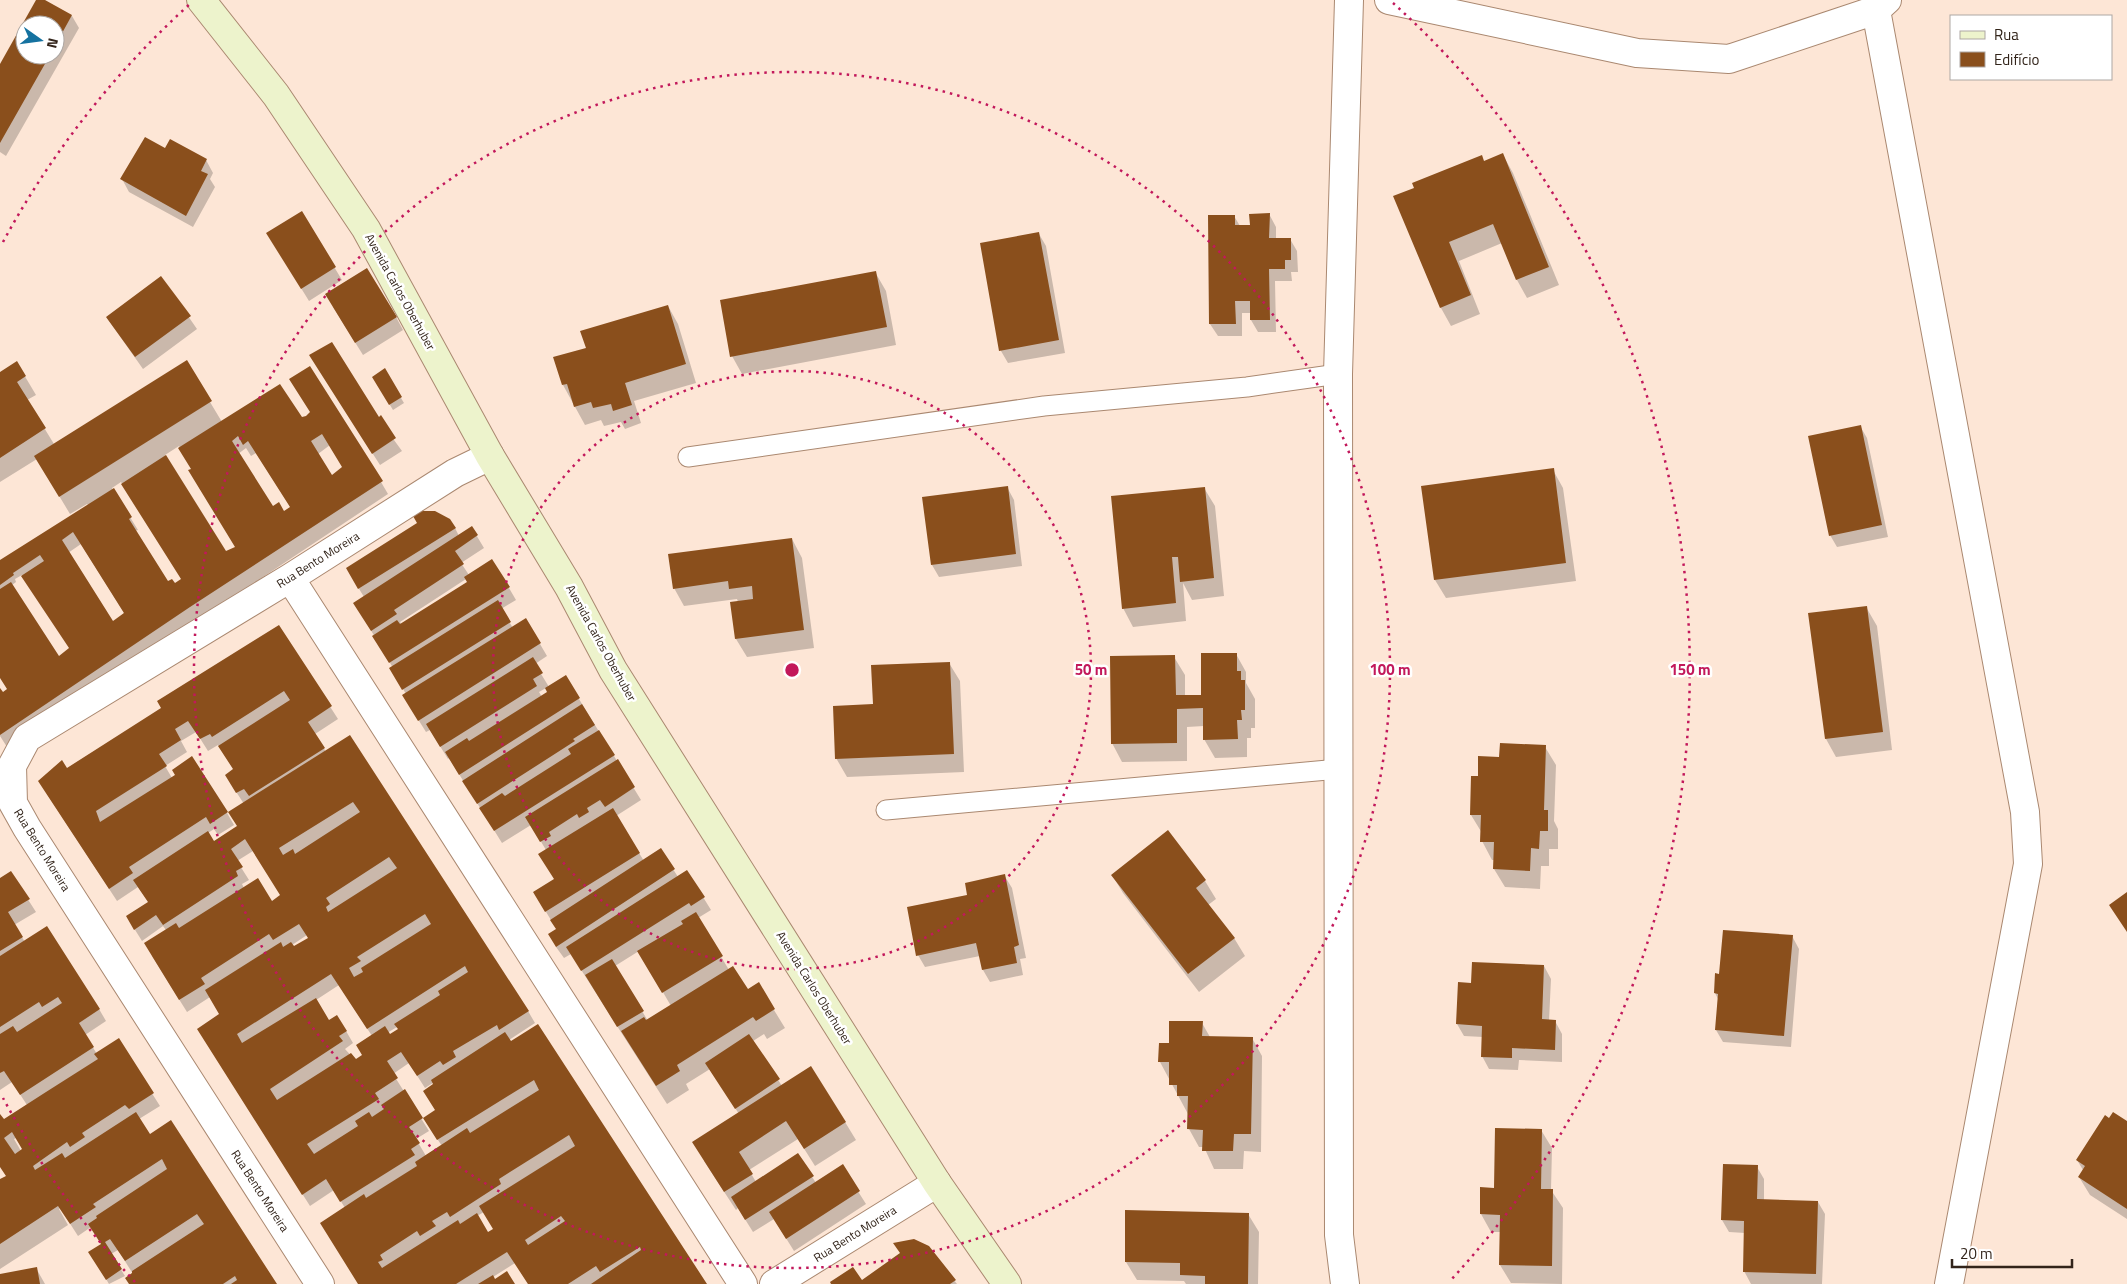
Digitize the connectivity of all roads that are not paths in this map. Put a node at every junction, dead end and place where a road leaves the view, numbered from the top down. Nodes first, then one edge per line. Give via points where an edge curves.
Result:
1 (201, 0) edge
2 (1349, 0) edge
3 (1389, 0) edge
4 (1882, 5) edge
5 (1338, 374) junction
6 (490, 456) junction
7 (688, 457) dead end
8 (290, 578) junction
9 (1339, 769) junction
10 (886, 810) dead end
11 (937, 1183) junction
12 (320, 1284) edge
13 (743, 1284) edge
14 (774, 1284) edge
15 (1007, 1284) edge
16 (1345, 1284) edge
17 (1949, 1284) edge

1 - 6 main road, Avenida Carlos Oberhuber via 276,95 366,229
2 - 5 street
3 - 4 street via 1637,53 1730,59
4 - 17 street via 2023,802 2028,864
5 - 7 lane via 1247,387 1044,406
5 - 9 street
6 - 8 street, Rua Bento Moreira via 455,473
6 - 11 main road, Avenida Carlos Oberhuber via 569,587 613,670
8 - 12 street, Rua Bento Moreira via 27,738 12,766 13,803
8 - 13 street
9 - 10 lane
9 - 16 street via 1339,1235
11 - 14 street, Rua Bento Moreira
11 - 15 main road, Avenida Carlos Oberhuber

